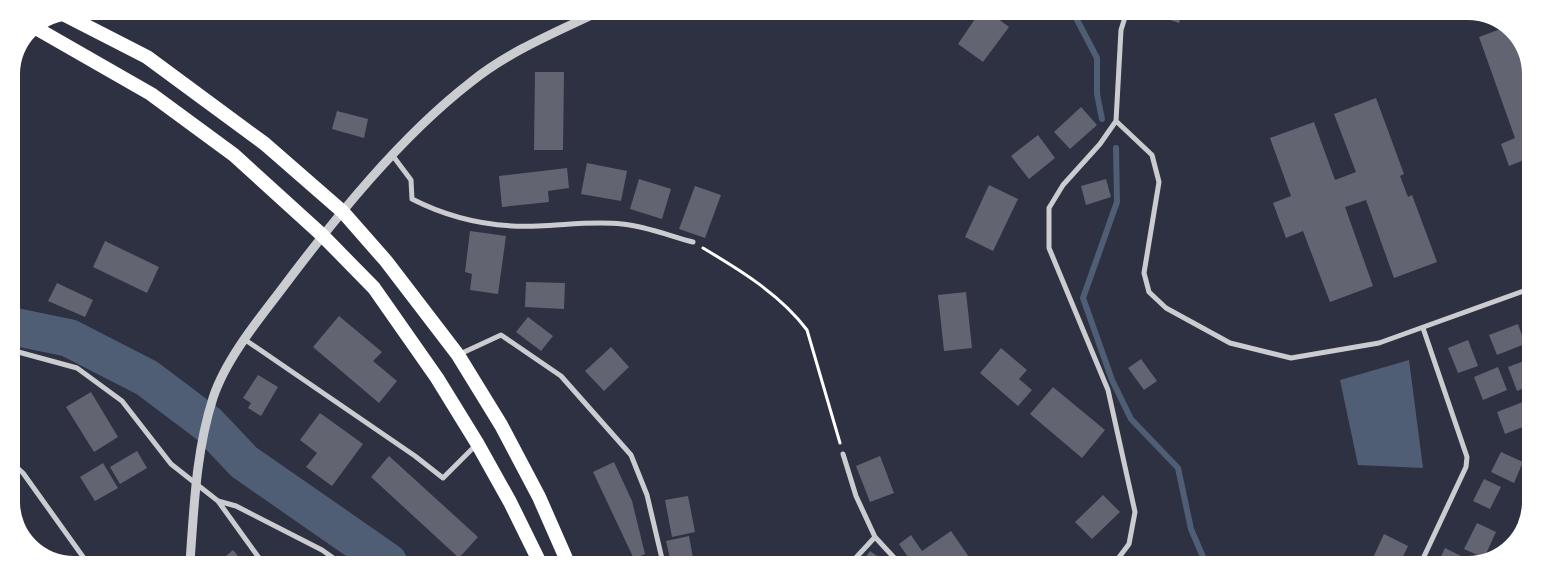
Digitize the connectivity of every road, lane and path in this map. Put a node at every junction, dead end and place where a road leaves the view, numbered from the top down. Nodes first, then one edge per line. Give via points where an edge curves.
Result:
1 (75, 20) edge
2 (580, 20) edge
3 (1124, 20) edge
4 (41, 32) edge
5 (1116, 121) junction
6 (393, 156) junction
7 (343, 212) junction
8 (322, 235) junction
9 (692, 242) joint
10 (1522, 292) edge
11 (1423, 328) junction
12 (243, 338) junction
13 (20, 352) edge
14 (458, 355) junction
15 (477, 443) junction
16 (843, 454) joint
17 (20, 470) edge
18 (195, 482) junction
19 (218, 501) junction
20 (876, 537) junction
21 (82, 556) edge
22 (190, 556) edge
23 (258, 556) edge
24 (330, 556) edge
25 (537, 556) edge
26 (565, 556) edge
27 (661, 556) edge
28 (858, 556) edge
29 (893, 556) edge
30 (1120, 556) edge
31 (1424, 556) edge

1 - 7 highway via 147,57 264,144
2 - 6 street via 528,46 472,80 424,122
3 - 5 street
4 - 8 highway via 158,99 234,154
5 - 11 street via 1152,155 1157,173 1159,182 1144,273 1149,292 1166,308 1230,343 1291,358 1379,344
5 - 30 street via 1063,185 1049,208 1048,248 1108,390 1135,512 1129,544
6 - 7 street
6 - 9 street via 410,180 412,198 437,212 484,223 537,226 590,222 625,224
7 - 8 street
7 - 14 highway via 386,261
8 - 12 street
8 - 15 highway via 374,288 437,378
9 - 16 path via 739,269 795,314 807,330
10 - 11 street
11 - 31 street via 1467,457 1466,467
12 - 15 street via 443,478
12 - 18 street via 213,396
13 - 18 street via 77,368 122,401 171,464
14 - 26 highway via 501,425 539,497
14 - 27 street via 501,335 561,376 631,454 647,495
15 - 25 highway
16 - 20 street via 856,496
17 - 21 street
18 - 19 street
18 - 22 street
19 - 23 street
19 - 24 street via 236,506
20 - 28 street
20 - 29 street

